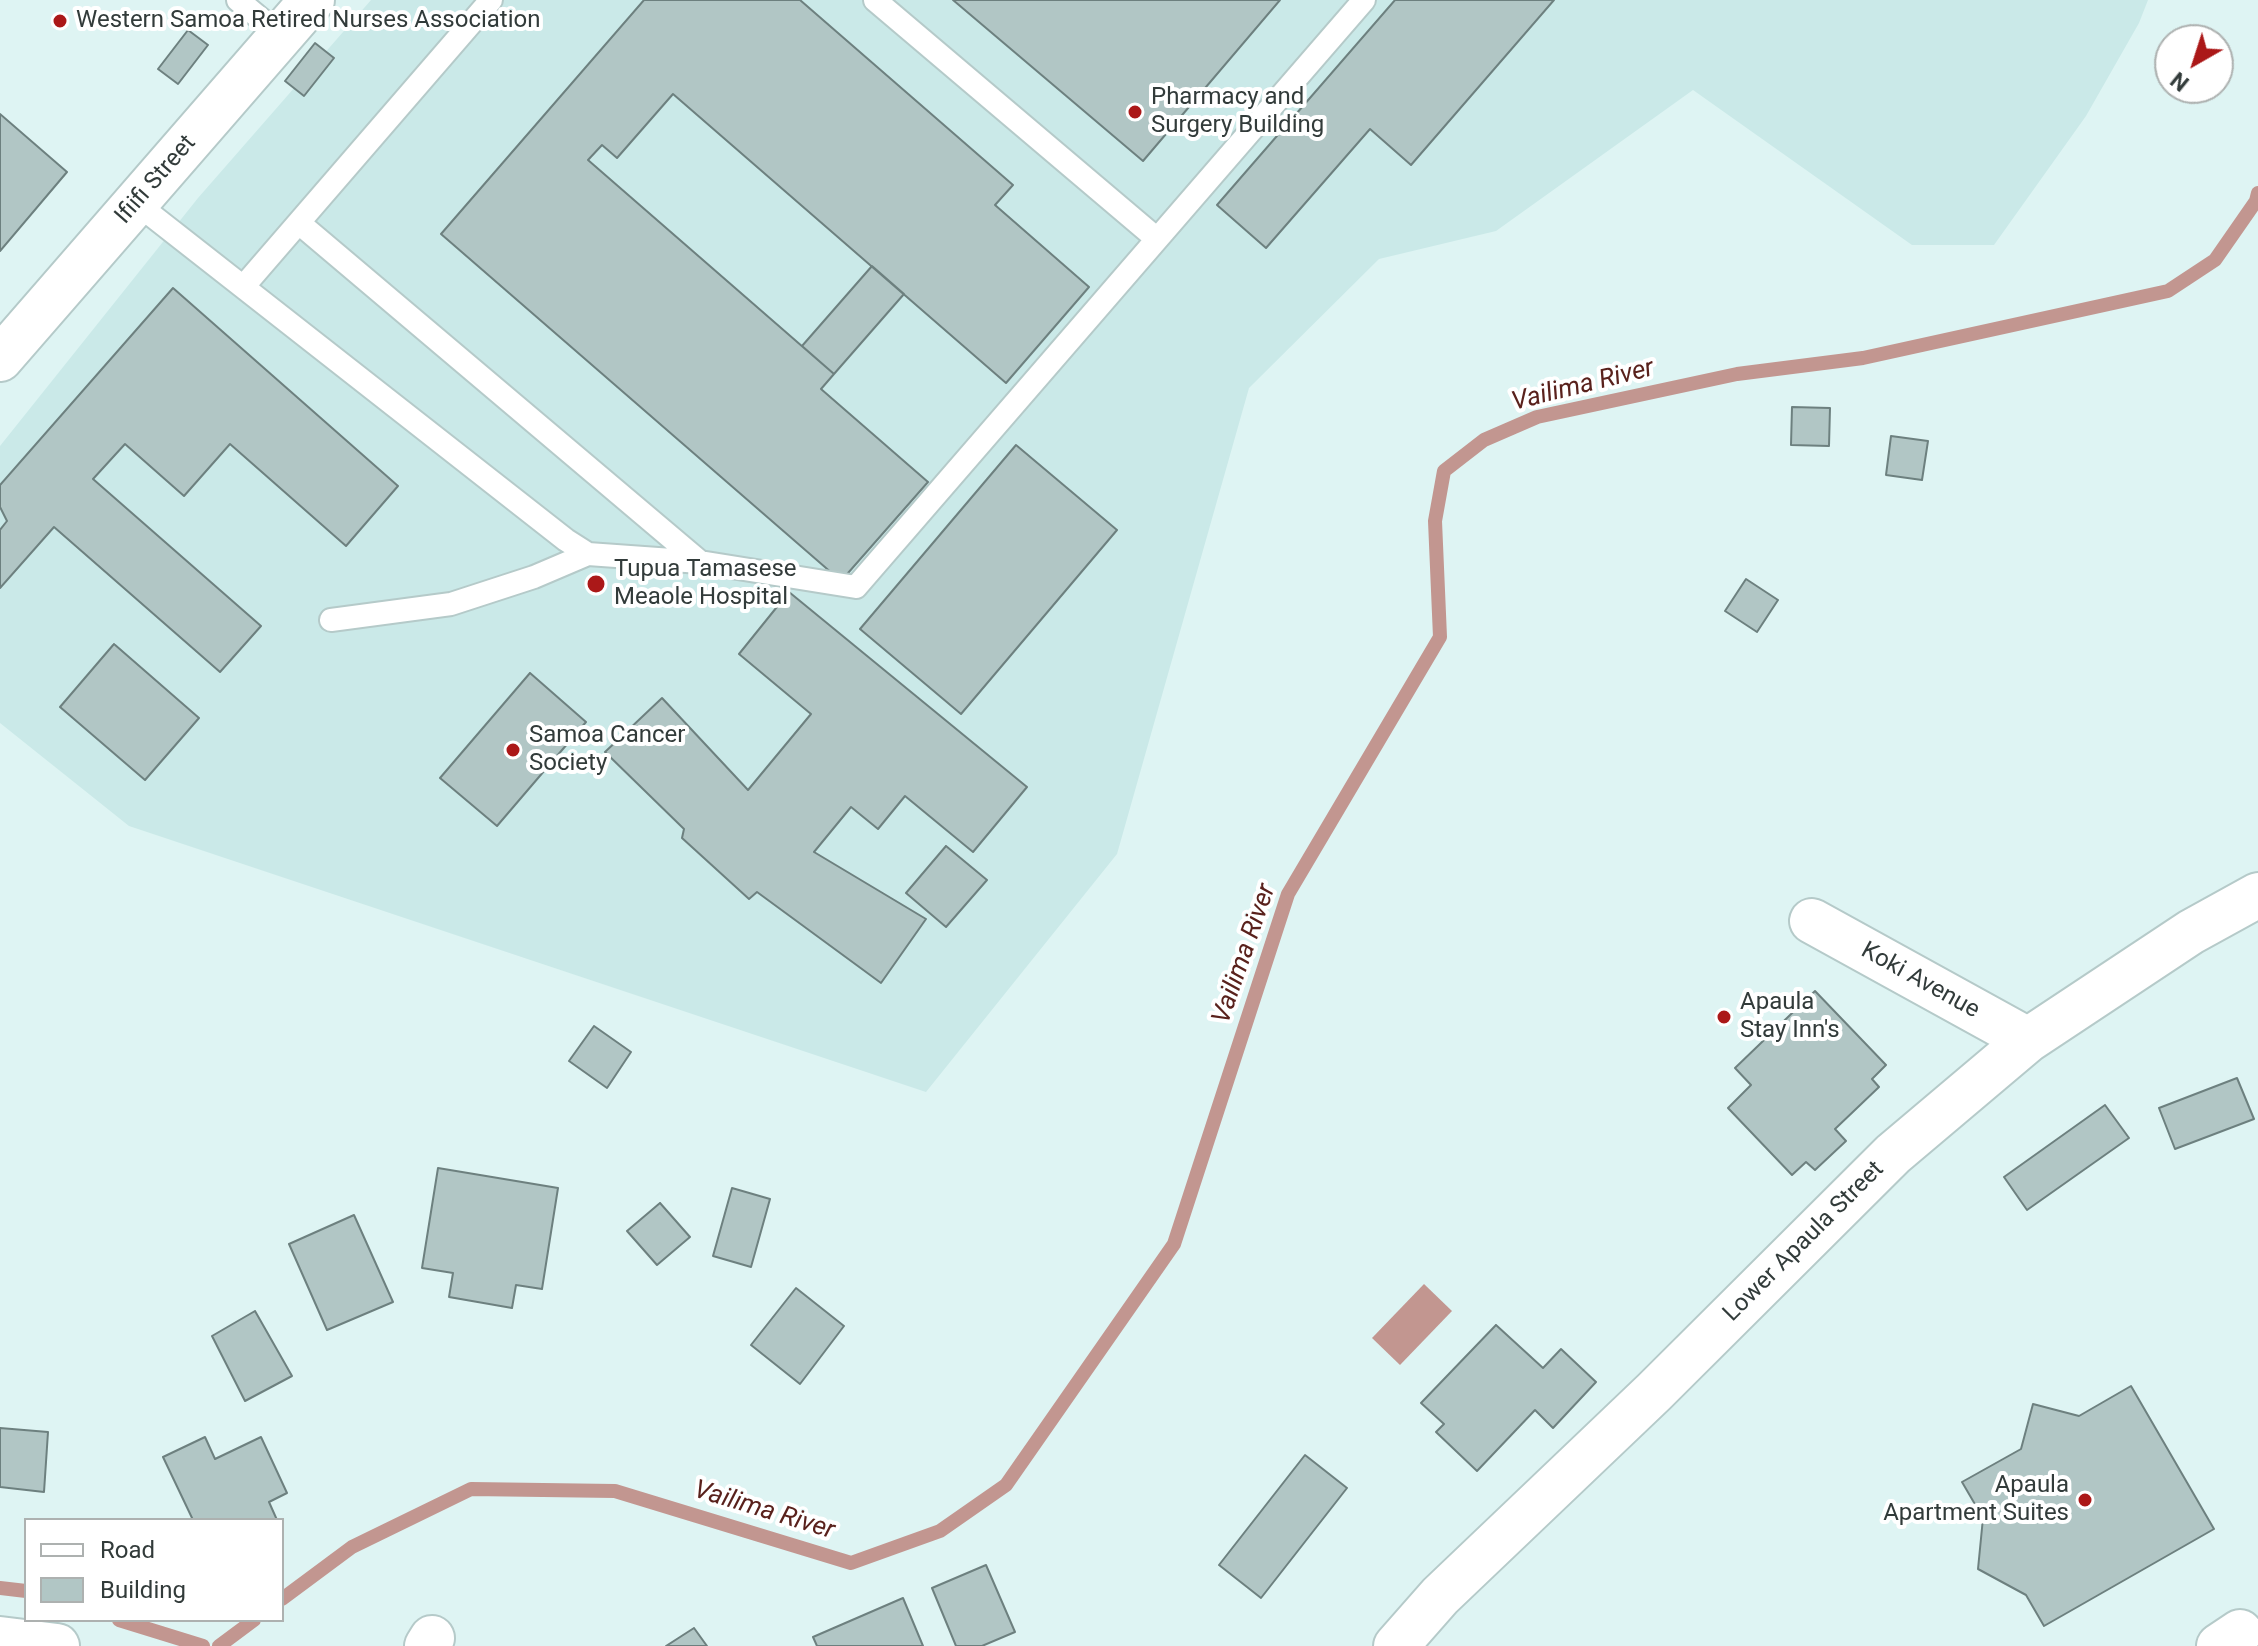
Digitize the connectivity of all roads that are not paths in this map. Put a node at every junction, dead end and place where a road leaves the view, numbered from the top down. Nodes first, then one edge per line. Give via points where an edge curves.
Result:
1 (238, 0) edge
2 (312, 0) edge
3 (491, 0) edge
4 (875, 0) edge
5 (1364, 0) edge
6 (281, 36) junction
7 (136, 203) junction
8 (299, 223) junction
9 (1157, 239) junction
10 (243, 287) junction
11 (0, 359) edge
12 (588, 554) junction
13 (700, 562) junction
14 (331, 620) dead end
15 (2258, 895) edge
16 (1812, 921) dead end
17 (2028, 1040) junction
18 (0, 1639) edge
19 (57, 1646) edge
20 (1396, 1646) edge

1 - 6 lane
2 - 6 street, Ifiifi Street
3 - 8 lane
4 - 9 lane
5 - 9 lane
6 - 7 street, Ifiifi Street
7 - 10 lane
7 - 11 street, Ifiifi Street
8 - 10 lane
8 - 13 lane
9 - 13 lane via 856,587
10 - 12 lane
12 - 13 lane
12 - 14 lane via 451,604
15 - 17 street, Lower Apaula Street via 2191,932
16 - 17 street, Koki Avenue
17 - 20 street, Lower Apaula Street via 1893,1154 1440,1596
18 - 19 street

